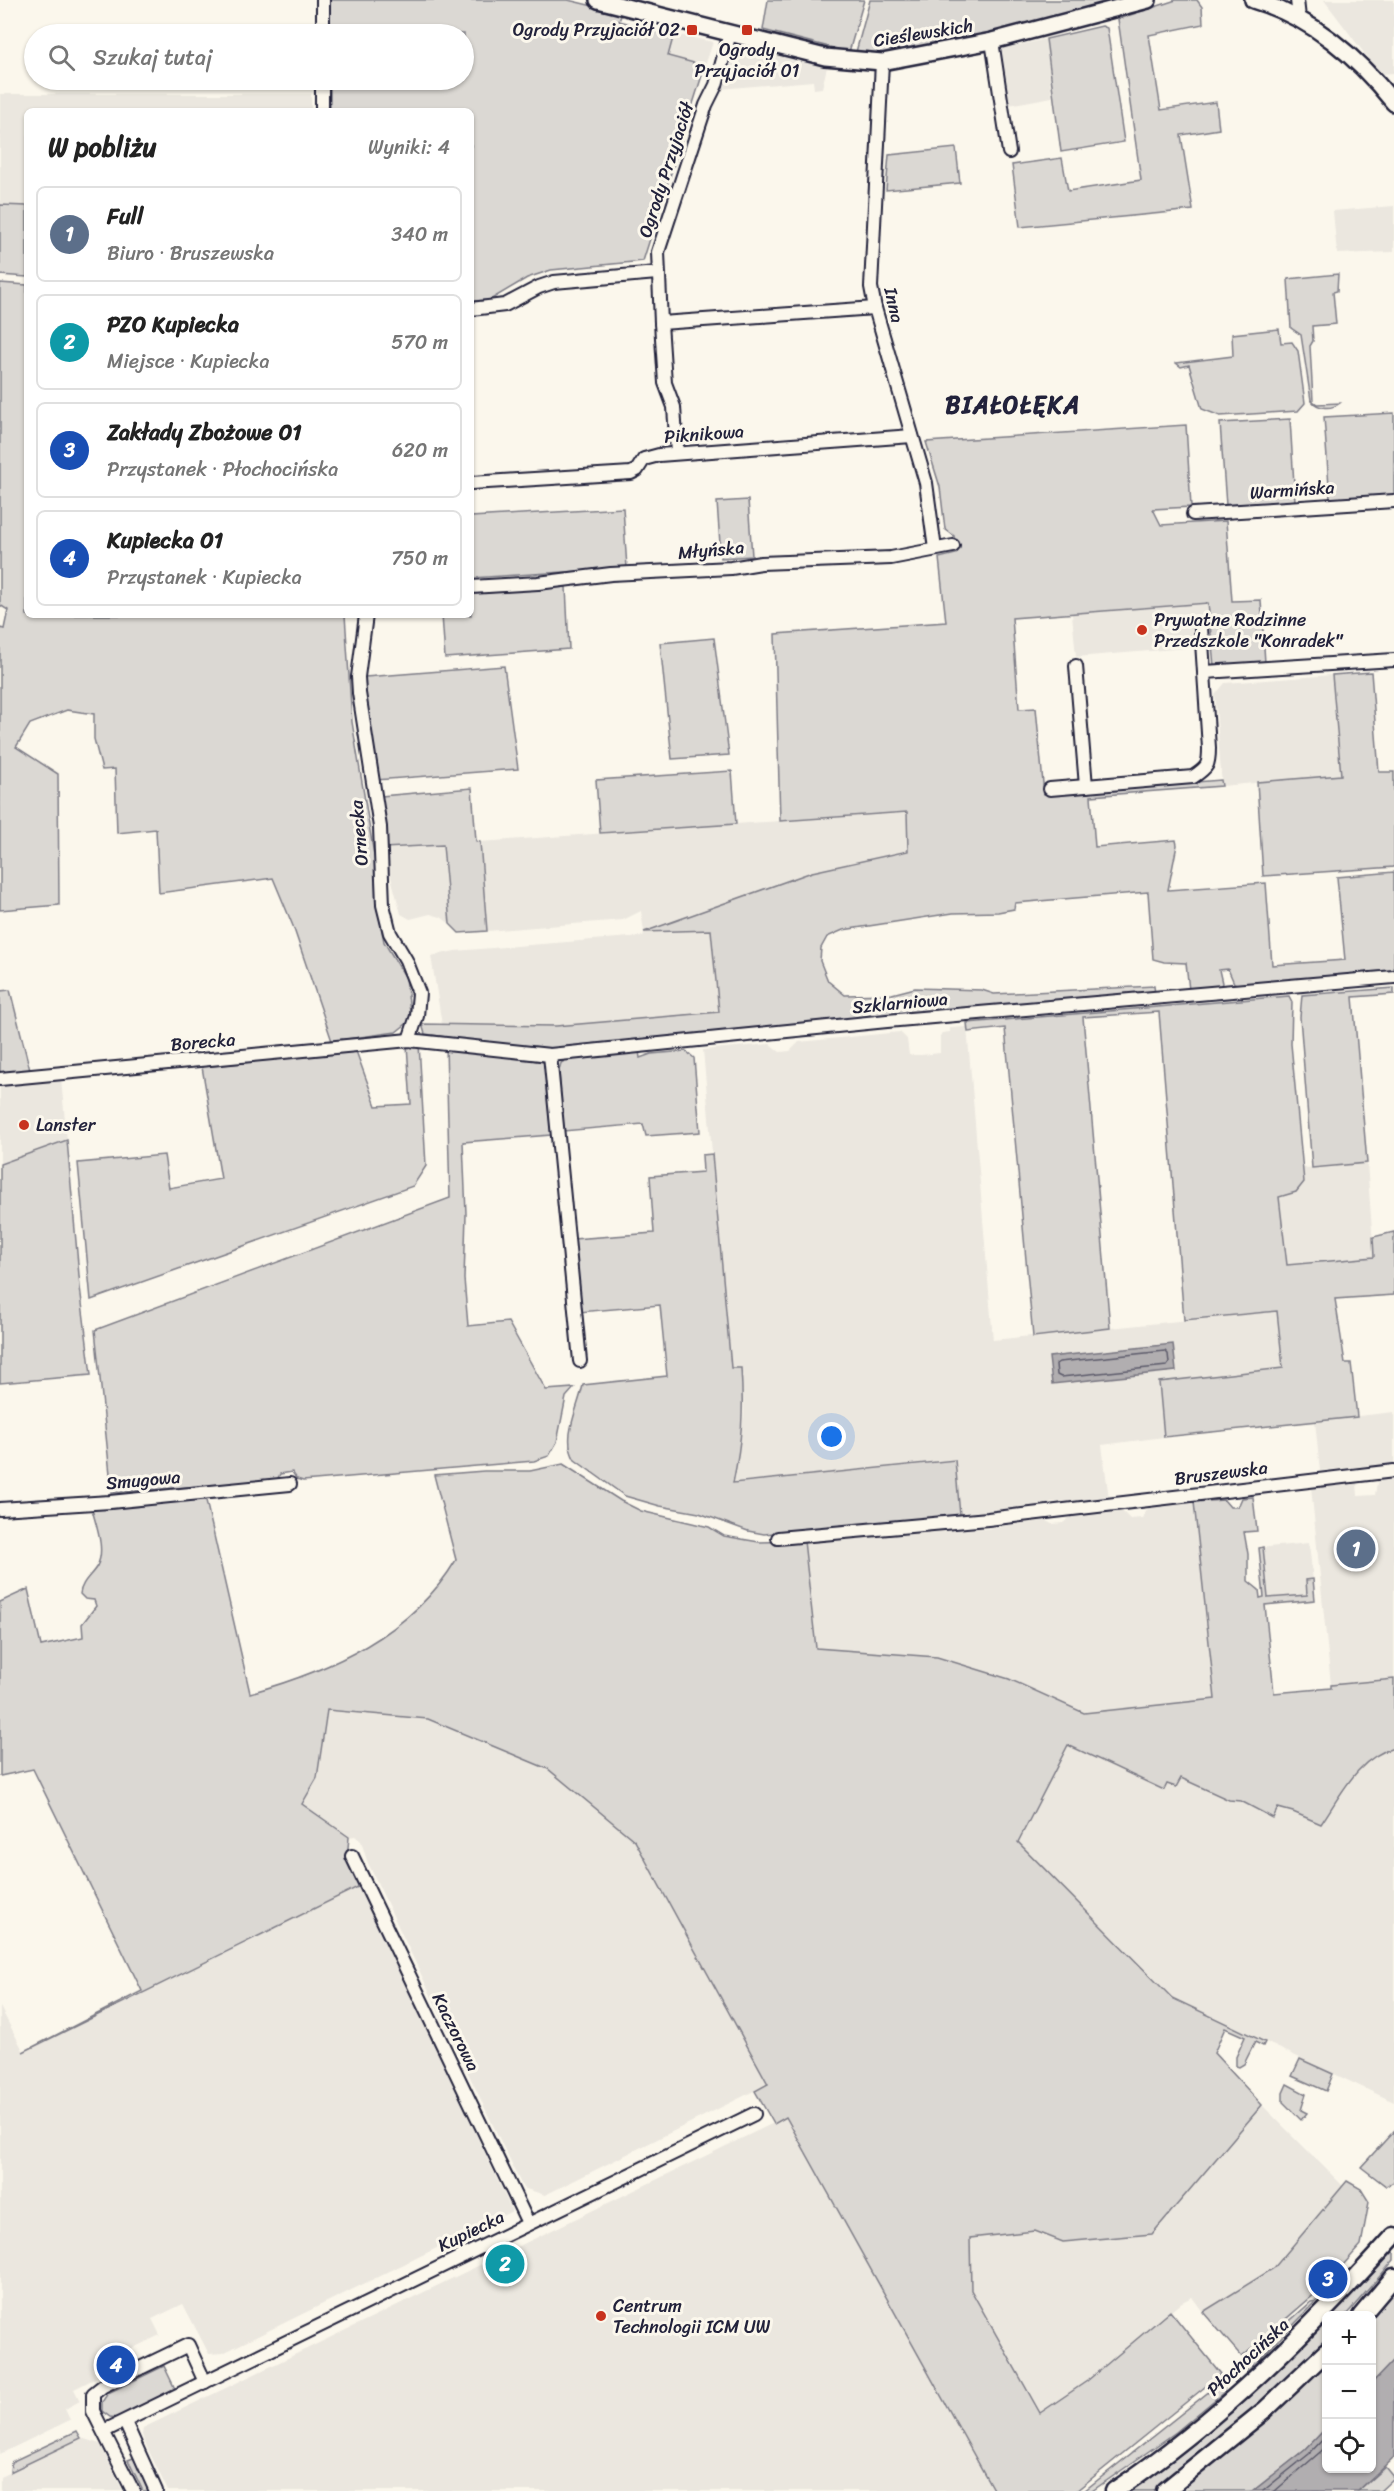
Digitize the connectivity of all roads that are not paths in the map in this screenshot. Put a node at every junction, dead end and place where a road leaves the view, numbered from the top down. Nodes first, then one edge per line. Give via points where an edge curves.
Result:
1 (323, 0) edge
2 (598, 0) edge
3 (1148, 0) edge
4 (1253, 0) edge
5 (1297, 0) edge
6 (1299, 18) junction
7 (323, 24) edge
8 (730, 33) junction
9 (992, 41) junction
10 (882, 62) junction
11 (322, 90) edge
12 (1394, 103) edge
13 (322, 108) edge
14 (1009, 152) dead end
15 (657, 273) junction
16 (875, 308) junction
17 (474, 309) edge
18 (660, 323) junction
19 (912, 436) junction
20 (677, 453) junction
21 (474, 483) edge
22 (1394, 501) edge
23 (1193, 514) dead end
24 (953, 546) dead end
25 (935, 549) junction
26 (474, 587) edge
27 (366, 618) edge
28 (1201, 627) dead end
29 (1394, 660) edge
30 (1076, 666) dead end
31 (1205, 672) junction
32 (1086, 786) junction
33 (1050, 789) dead end
34 (1394, 977) edge
35 (409, 1040) junction
36 (550, 1055) junction
37 (0, 1079) edge
38 (580, 1361) dead end
39 (1394, 1471) edge
40 (290, 1484) dead end
41 (0, 1509) edge
42 (778, 1538) dead end
43 (352, 1856) dead end
44 (754, 2114) dead end
45 (528, 2223) junction
46 (1394, 2236) edge
47 (1394, 2277) edge
48 (1365, 2311) edge
49 (1322, 2356) edge
50 (205, 2382) junction
51 (125, 2422) junction
52 (104, 2431) junction
53 (133, 2491) edge
54 (156, 2491) edge
55 (1114, 2491) edge
56 (1165, 2491) edge

1 - 7 street
2 - 8 street, Cieślewskich
3 - 9 street, Cieślewskich
4 - 6 street
5 - 6 street
6 - 12 street via 1364,67
8 - 10 street, Cieślewskich via 836,59
8 - 15 street, Ogrody Przyjaciół via 658,252
9 - 10 street, Cieślewskich
9 - 14 street
10 - 16 street, Inna via 870,275
11 - 13 street
15 - 17 street via 554,282 504,305
15 - 18 street, Ogrody Przyjaciół
16 - 18 street
16 - 19 street, Inna
18 - 20 street, Ogrody Przyjaciół
19 - 20 street, Piknikowa
19 - 25 street, Inna via 926,483
20 - 21 street, Piknikowa via 649,456 631,473
22 - 23 street, Warmińska
24 - 25 street, Młyńska
25 - 26 street, Młyńska via 891,558 762,563
27 - 35 street, Ornecka via 359,693 380,827 383,905 390,933 406,960 418,993 417,1017
28 - 31 street
29 - 31 street
30 - 32 street
31 - 32 street via 1209,764 1203,771 1193,777
32 - 33 street
34 - 36 street, Szklarniowa
35 - 36 street, Szklarniowa
35 - 37 street, Borecka
36 - 38 street
39 - 42 street, Bruszewska
40 - 41 street, Smugowa
43 - 45 street, Kaczorowa
44 - 45 street, Kupiecka
45 - 50 street, Kupiecka
46 - 55 main road, Płochocińska via 1296,2341 1244,2390
47 - 48 main road
49 - 56 main road via 1265,2410
50 - 51 street, Kupiecka
50 - 52 street via 188,2345 113,2381 93,2394 93,2411
51 - 52 street, Kupiecka
51 - 54 street
52 - 53 street

